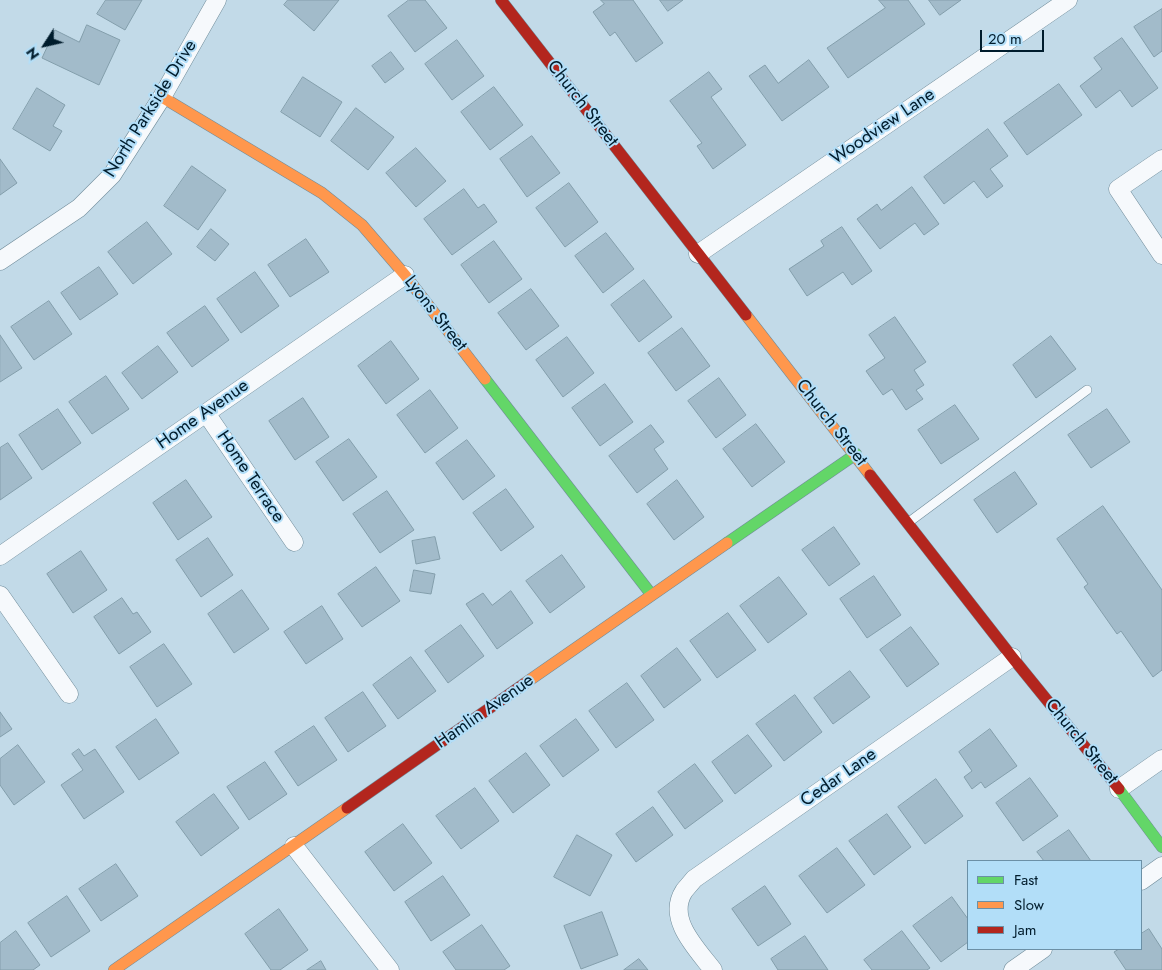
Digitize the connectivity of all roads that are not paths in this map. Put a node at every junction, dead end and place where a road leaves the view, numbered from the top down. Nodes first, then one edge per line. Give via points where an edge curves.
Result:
1 (217, 0) edge
2 (501, 0) edge
3 (1068, 0) edge
4 (162, 96) junction
5 (1162, 158) edge
6 (698, 254) junction
7 (1162, 255) edge
8 (0, 262) edge
9 (405, 275) junction
10 (1087, 390) dead end
11 (206, 413) junction
12 (856, 454) junction
13 (908, 522) junction
14 (294, 542) dead end
15 (0, 556) edge
16 (651, 594) junction
17 (0, 595) edge
18 (1012, 657) junction
19 (69, 694) dead end
20 (1162, 759) edge
21 (1119, 789) junction
22 (294, 846) junction
23 (1162, 847) edge
24 (1162, 866) edge
25 (1142, 880) edge
26 (1043, 950) edge
27 (114, 970) edge
28 (390, 970) edge
29 (712, 970) edge
30 (1013, 970) edge

1 - 4 street, North Parkside Drive
2 - 6 street, Church Street
3 - 6 street, Woodview Lane
4 - 8 street, North Parkside Drive via 112,175 95,193 79,208
4 - 9 street, Lyons Street via 322,193 362,225
5 - 7 street via 1118,189
6 - 12 street, Church Street
9 - 11 street, Home Avenue
9 - 16 street, Lyons Street
10 - 13 lane
11 - 14 street, Home Terrace
11 - 15 street, Home Avenue
12 - 13 street, Church Street
12 - 16 street, Hamlin Avenue
13 - 18 street, Church Street
16 - 22 street, Hamlin Avenue
17 - 19 street
18 - 21 street, Church Street
18 - 29 street, Cedar Lane via 694,879 683,892 678,909 683,928
20 - 21 street
21 - 23 street, Church Street
22 - 27 street, Hamlin Avenue
22 - 28 street
24 - 25 street
26 - 30 street

